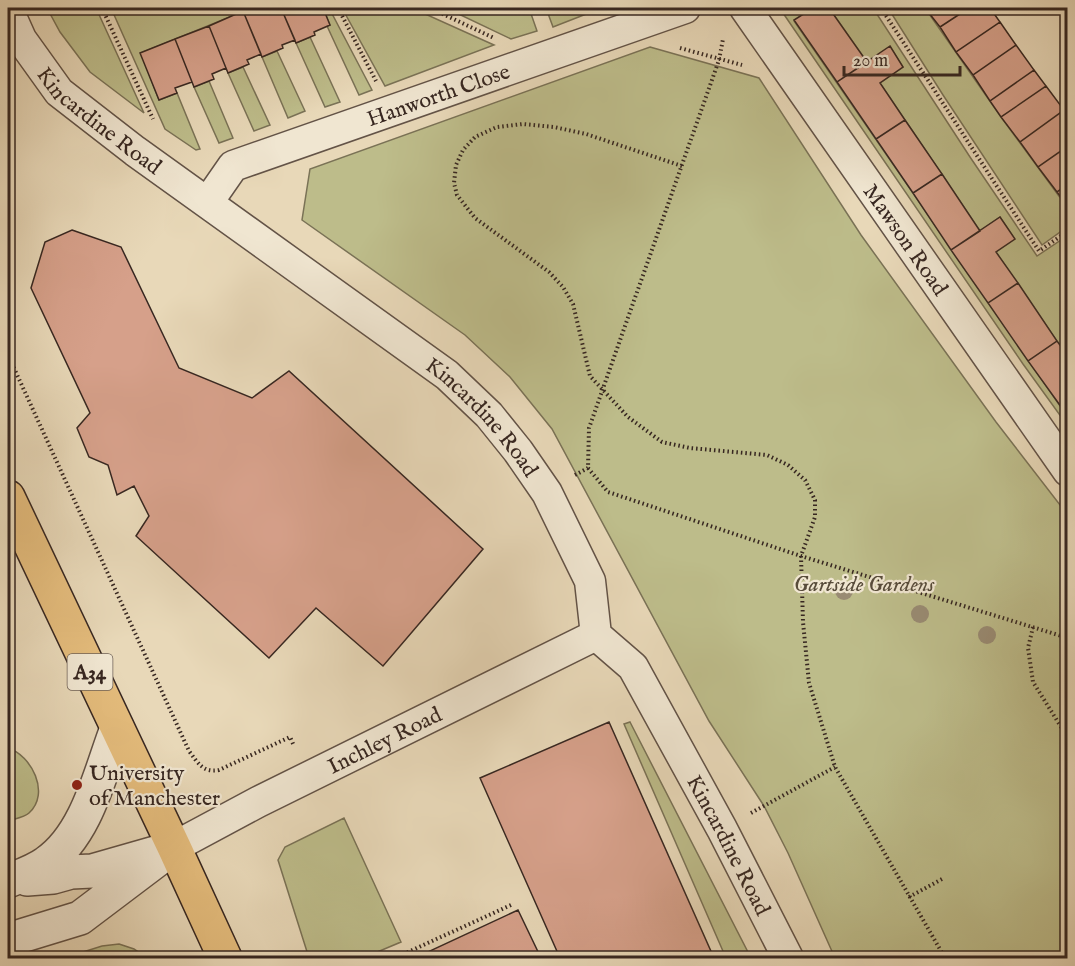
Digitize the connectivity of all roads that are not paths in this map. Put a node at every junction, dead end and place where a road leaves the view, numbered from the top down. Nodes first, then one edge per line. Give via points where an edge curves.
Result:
1 (685, 8) edge
2 (745, 8) edge
3 (8, 10) edge
4 (208, 202) junction
5 (1068, 471) edge
6 (8, 497) edge
7 (596, 634) junction
8 (117, 728) junction
9 (174, 847) junction
10 (8, 881) edge
11 (8, 940) edge
12 (225, 958) edge
13 (788, 958) edge

1 - 4 street, Hanworth Close via 233,166
2 - 5 street, Mawson Road
3 - 4 street, Kincardine Road via 21,39 59,92
4 - 7 street, Kincardine Road via 447,375 489,415 547,493 590,581
6 - 8 highway, A34
7 - 9 street, Inchley Road
7 - 13 street, Kincardine Road via 633,667
8 - 9 highway, A34
8 - 10 street via 76,833 44,864
9 - 10 street via 92,871
9 - 11 street via 80,918
9 - 12 highway, A34

